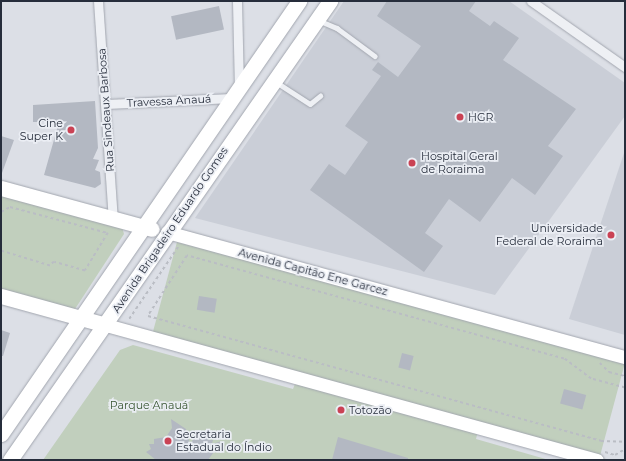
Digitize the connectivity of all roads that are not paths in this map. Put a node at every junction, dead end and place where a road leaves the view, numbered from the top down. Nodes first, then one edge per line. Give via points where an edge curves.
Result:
1 (98, 1) edge
2 (237, 1) edge
3 (330, 1) edge
4 (531, 1) edge
5 (295, 7) edge
6 (314, 23) junction
7 (268, 44) junction
8 (375, 56) dead end
9 (284, 64) junction
10 (625, 67) edge
11 (273, 80) junction
12 (235, 93) junction
13 (320, 96) dead end
14 (106, 104) junction
15 (1, 188) edge
16 (113, 219) junction
17 (144, 228) junction
18 (167, 232) junction
19 (1, 296) edge
20 (83, 318) junction
21 (106, 325) junction
22 (625, 357) edge
23 (1, 434) edge
24 (10, 460) edge
25 (597, 460) edge

1 - 14 street, Rua Sindeaux Barbosa
2 - 12 street
3 - 6 main road, Avenida Brigadeiro Eduardo Gomes
4 - 10 street
5 - 6 main road via 287,27 291,35 299,36
5 - 7 main road, Avenida Brigadeiro Eduardo Gomes
6 - 8 lane via 337,28
6 - 9 main road, Avenida Brigadeiro Eduardo Gomes
7 - 9 main road via 280,35 289,38 292,45
7 - 12 main road, Avenida Brigadeiro Eduardo Gomes
9 - 11 main road, Avenida Brigadeiro Eduardo Gomes
11 - 13 lane via 310,104
11 - 18 main road, Avenida Brigadeiro Eduardo Gomes
12 - 14 street, Travessa Anauá
12 - 17 main road, Avenida Brigadeiro Eduardo Gomes
14 - 16 street, Rua Sindeaux Barbosa
15 - 16 main road, Avenida Capitão Ene Garcez
16 - 17 main road, Avenida Capitão Ene Garcez
17 - 18 main road, Avenida Capitão Ene Garcez
17 - 20 main road, Avenida Brigadeiro Eduardo Gomes
18 - 21 main road, Avenida Brigadeiro Eduardo Gomes
18 - 22 street, Avenida Capitão Ene Garcez
19 - 20 main road
20 - 21 main road
20 - 23 main road, Avenida Brigadeiro Eduardo Gomes
21 - 24 main road, Avenida Brigadeiro Eduardo Gomes
21 - 25 street

